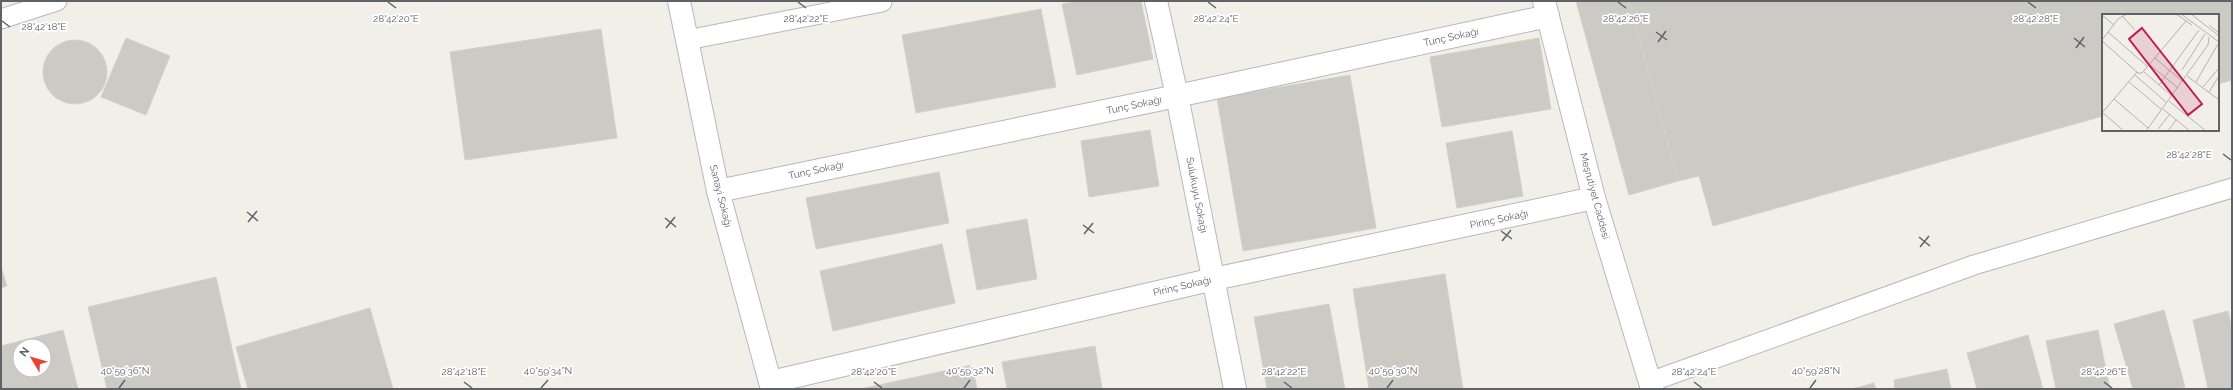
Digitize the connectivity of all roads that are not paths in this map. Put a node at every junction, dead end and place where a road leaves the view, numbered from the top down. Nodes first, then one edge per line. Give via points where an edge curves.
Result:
1 (57, 1) edge
2 (679, 1) edge
3 (1156, 1) edge
4 (882, 2) dead end
5 (1546, 8) edge
6 (1, 19) edge
7 (687, 40) junction
8 (1177, 96) junction
9 (2232, 188) edge
10 (718, 191) junction
11 (1594, 198) junction
12 (1214, 279) junction
13 (772, 385) edge
14 (1651, 386) edge
15 (1235, 389) edge

1 - 6 lane
2 - 7 street, Sanayi Sokağı
3 - 8 street, Sulukuyu Sokağı
4 - 7 lane
5 - 8 street, Tunç Sokağı
5 - 11 street, Meşrutiyet Caddesi
7 - 10 street, Sanayi Sokağı
8 - 10 street, Tunç Sokağı
8 - 12 street, Sulukuyu Sokağı
9 - 14 lane via 1974,265
10 - 13 street, Sanayi Sokağı
11 - 12 street, Pirinç Sokağı
11 - 14 street, Meşrutiyet Caddesi
12 - 13 street, Pirinç Sokağı
12 - 15 street, Sulukuyu Sokağı

